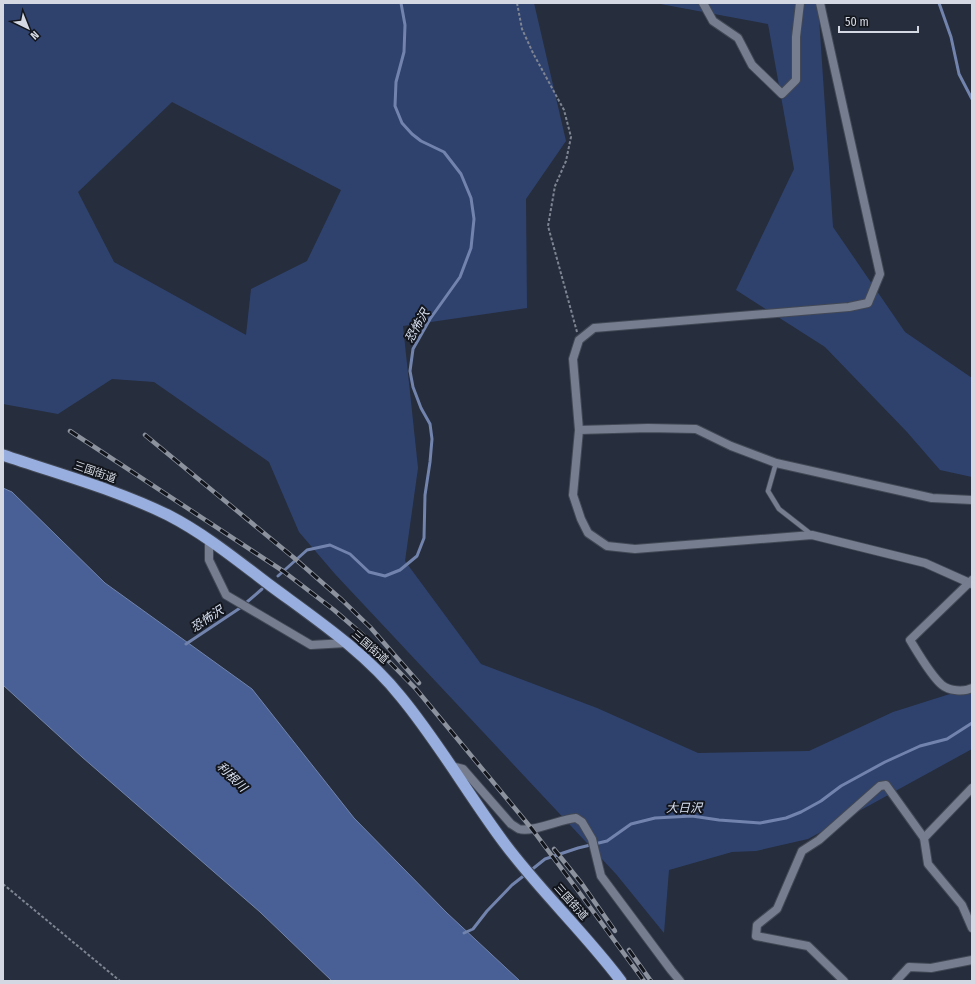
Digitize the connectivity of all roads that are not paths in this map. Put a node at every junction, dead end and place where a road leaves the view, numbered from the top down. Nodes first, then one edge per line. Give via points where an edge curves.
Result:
1 (703, 3) edge
2 (800, 3) edge
3 (820, 3) edge
4 (578, 430) junction
5 (3, 455) edge
6 (776, 463) junction
7 (972, 500) edge
8 (812, 535) junction
9 (209, 540) junction
10 (971, 582) edge
11 (346, 643) junction
12 (972, 688) edge
13 (451, 766) junction
14 (972, 788) edge
15 (924, 838) junction
16 (972, 928) edge
17 (972, 960) edge
18 (621, 981) edge
19 (680, 981) edge
20 (844, 981) edge
21 (896, 981) edge

1 - 2 street via 713,21 738,38 752,65 782,94 796,80 796,37
3 - 4 street via 880,274 868,302 849,307 594,328 579,340 573,359
4 - 6 street via 696,429
4 - 8 street via 573,495 588,533 607,546 635,549
5 - 9 highway, 三国街道 via 127,497 171,516
6 - 7 street via 932,498
6 - 8 lane via 768,492 779,508
8 - 10 street via 925,563
9 - 11 highway, 三国街道
9 - 11 street via 208,560 226,595 311,645
10 - 12 street via 910,640 943,686 956,690
11 - 13 highway, 三国街道 via 378,671 402,697
13 - 18 highway, 三国街道 via 521,865 603,957
13 - 19 street via 463,769 511,824 520,829 537,828 576,818 582,822 592,839 601,876
14 - 15 street
15 - 16 street via 928,864 962,906
15 - 20 street via 886,785 880,786 819,840 802,851 777,909 757,925 756,936 808,946
17 - 21 street via 931,968 909,967

